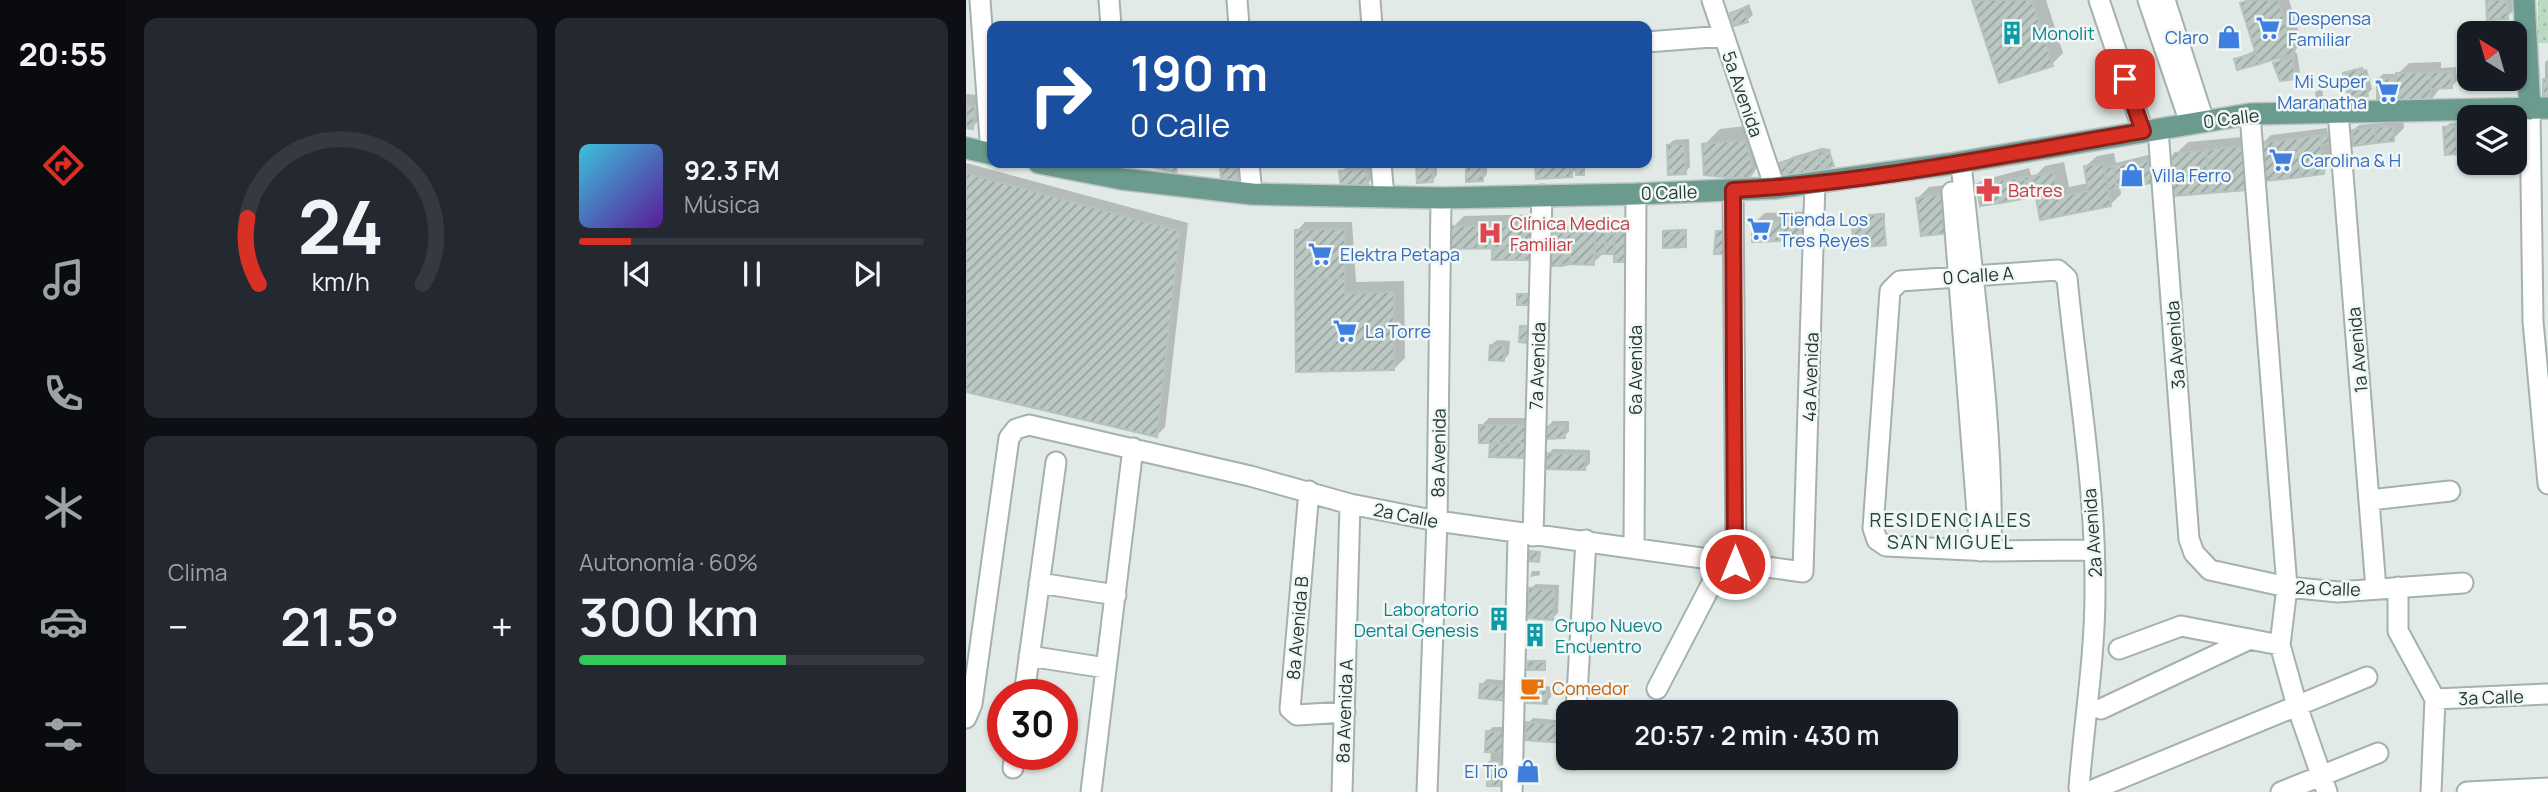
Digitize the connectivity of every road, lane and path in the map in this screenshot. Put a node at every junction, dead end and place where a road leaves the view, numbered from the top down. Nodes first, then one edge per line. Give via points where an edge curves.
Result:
1 (980, 0) edge
2 (1109, 0) edge
3 (1237, 0) edge
4 (1370, 0) edge
5 (1712, 0) edge
6 (2099, 0) edge
7 (2148, 0) edge
8 (2165, 0) edge
9 (2524, 0) edge
10 (1111, 21) edge
11 (1239, 21) edge
12 (1372, 21) edge
13 (1724, 36) junction
14 (1652, 42) edge
15 (987, 97) edge
16 (2539, 109) edge
17 (2338, 111) junction
18 (2250, 114) junction
19 (2197, 122) junction
20 (2150, 130) junction
21 (966, 148) edge
22 (987, 152) edge
23 (1955, 163) junction
24 (1090, 168) edge
25 (1249, 168) edge
26 (1381, 168) edge
27 (1121, 171) edge
28 (1815, 182) junction
29 (1775, 188) junction
30 (1733, 190) junction
31 (1252, 194) junction
32 (1636, 194) junction
33 (1542, 195) junction
34 (1384, 197) junction
35 (1441, 198) junction
36 (1966, 276) junction
37 (2067, 278) joint
38 (2540, 321) edge
39 (1133, 448) junction
40 (1056, 462) dead end
41 (2548, 484) edge
42 (1309, 491) junction
43 (2450, 491) dead end
44 (2370, 500) junction
45 (1350, 504) junction
46 (1437, 522) junction
47 (1525, 535) junction
48 (1586, 540) junction
49 (1634, 547) junction
50 (2094, 550) junction
51 (1985, 551) junction
52 (2198, 560) joint
53 (1728, 563) junction
54 (1803, 572) joint
55 (1039, 583) junction
56 (2463, 583) dead end
57 (2287, 587) junction
58 (2398, 587) junction
59 (2376, 589) junction
60 (1116, 595) junction
61 (2250, 639) junction
62 (2280, 645) junction
63 (2119, 649) dead end
64 (1029, 656) junction
65 (1106, 668) junction
66 (2367, 677) dead end
67 (1026, 679) edge
68 (1657, 689) dead end
69 (2548, 694) edge
70 (2435, 699) junction
71 (1577, 700) edge
72 (2297, 706) junction
73 (2101, 709) dead end
74 (1345, 712) junction
75 (966, 718) edge
76 (2378, 753) dead end
77 (2324, 784) edge
78 (2548, 788) edge
79 (1091, 792) edge
80 (1342, 792) edge
81 (1427, 792) edge
82 (1512, 792) edge
83 (2281, 792) edge
84 (2431, 792) edge
85 (2467, 792) edge

1 - 15 street
2 - 10 street
3 - 11 street
4 - 12 street
5 - 13 street, 5a Avenida
6 - 20 street, 3a Avenida
7 - 19 street
8 - 19 street
9 - 16 main road
13 - 14 street
13 - 29 street, 5a Avenida
16 - 17 main road, 0 Calle
16 - 38 street
17 - 18 main road, 0 Calle
17 - 44 street, 1a Avenida
18 - 19 main road, 0 Calle
18 - 57 street
19 - 20 main road, 0 Calle
20 - 23 main road, 0 Calle
20 - 52 street, 3a Avenida via 2189,539
21 - 22 main road
23 - 28 main road, 0 Calle
23 - 36 street
24 - 27 main road, 0 Calle
25 - 31 street
26 - 34 street
27 - 31 main road, 0 Calle
28 - 29 main road, 0 Calle
28 - 54 street, 4a Avenida
29 - 30 main road, 0 Calle
30 - 32 main road, 0 Calle
30 - 53 street
31 - 34 main road, 0 Calle
32 - 33 main road, 0 Calle
32 - 49 street, 6a Avenida
33 - 35 main road, 0 Calle
33 - 47 street, 7a Avenida
34 - 35 main road, 0 Calle
35 - 46 street, 8a Avenida
36 - 37 street, 0 Calle A via 2058,270
36 - 51 street via 1977,410 1992,503
36 - 51 street, 0 Calle A via 1900,281 1889,290 1873,528 1877,540 1886,546
37 - 50 street, 2a Avenida
38 - 41 street
39 - 42 street, 2a Calle
39 - 60 street
39 - 75 street, 2a Calle via 1028,425 1009,438 972,704
40 - 55 street
42 - 45 street, 2a Calle
42 - 74 street, 8a Avenida B via 1290,709 1297,715
43 - 44 street
44 - 59 street, 1a Avenida
45 - 46 street, 2a Calle
45 - 74 street, 8a Avenida A
46 - 47 street, 2a Calle
46 - 81 street, 8a Avenida
47 - 48 street, 2a Calle
47 - 82 street, 7a Avenida
48 - 49 street, 2a Calle
48 - 71 street
49 - 53 street, 2a Calle
50 - 51 street
50 - 72 street, 2a Avenida via 2087,789
52 - 57 street, 2a Calle via 2210,570
53 - 54 street, 2a Calle
53 - 68 street via 1711,585
55 - 60 street
55 - 64 street
56 - 58 street, 2a Calle
57 - 59 street, 2a Calle via 2338,592
57 - 62 street
58 - 59 street, 2a Calle
58 - 70 street via 2398,631
60 - 65 street
61 - 62 street
61 - 63 street via 2181,626
61 - 73 street
62 - 72 street
64 - 65 street
64 - 67 street
65 - 79 street
66 - 72 street
69 - 70 street, 3a Calle
70 - 84 street
72 - 77 street
74 - 80 street, 8a Avenida A
76 - 77 street
77 - 83 street
78 - 85 street

